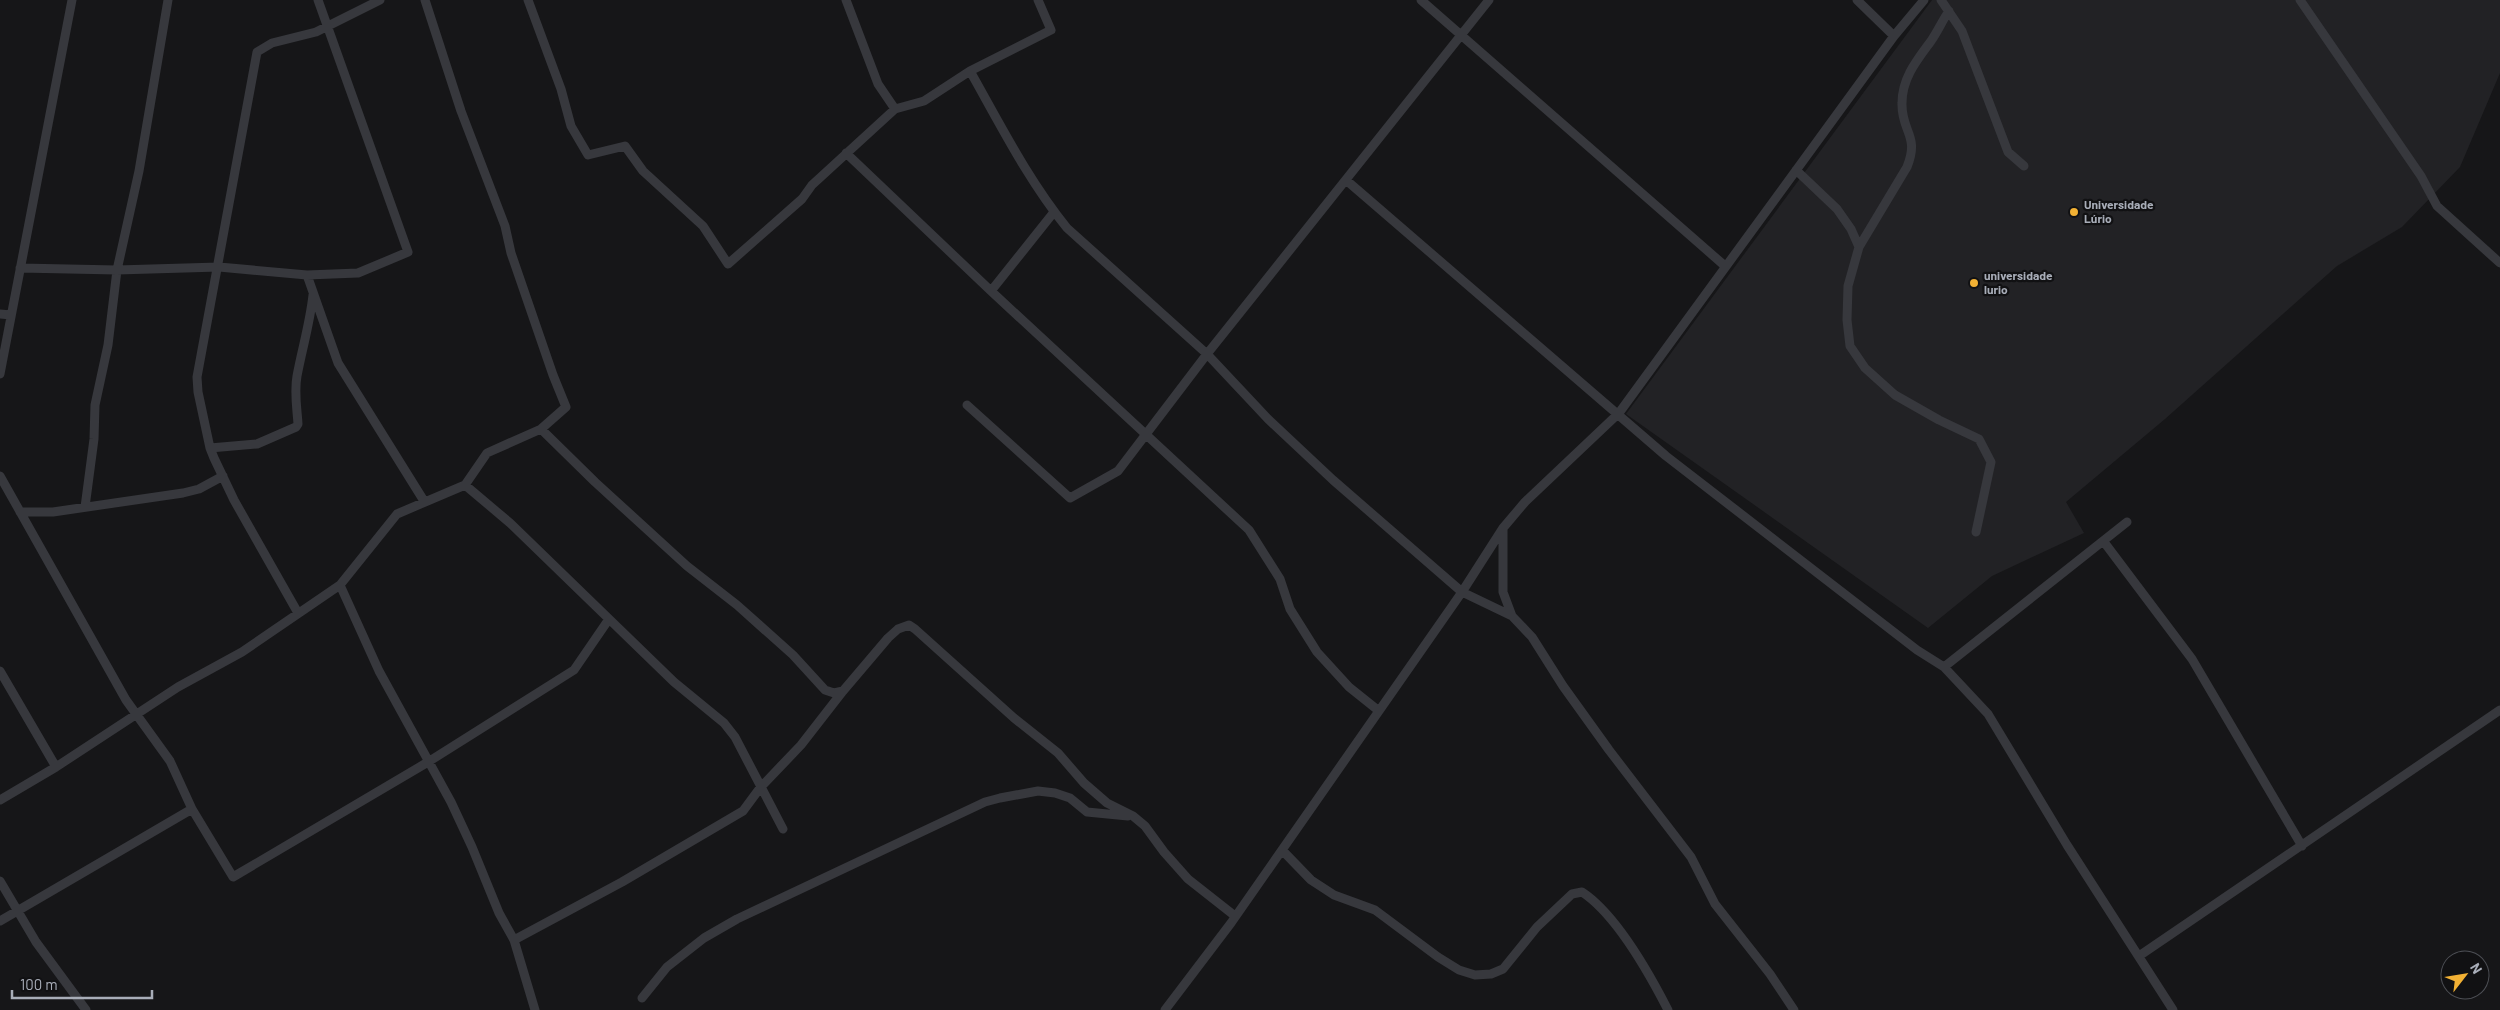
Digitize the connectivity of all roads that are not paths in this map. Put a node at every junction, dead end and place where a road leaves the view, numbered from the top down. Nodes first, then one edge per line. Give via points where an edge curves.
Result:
1 (72, 0) edge
2 (168, 0) edge
3 (318, 0) edge
4 (380, 0) edge
5 (425, 0) edge
6 (528, 0) edge
7 (846, 0) edge
8 (1038, 0) edge
9 (1421, 0) edge
10 (1489, 0) edge
11 (1857, 0) edge
12 (1924, 0) edge
13 (1941, 0) edge
14 (2300, 0) edge
15 (1949, 11) junction
16 (327, 26) junction
17 (1894, 36) junction
18 (1462, 37) junction
19 (970, 71) junction
20 (895, 109) junction
21 (846, 153) junction
22 (2024, 166) dead end
23 (1796, 170) junction
24 (1346, 180) junction
25 (1054, 212) junction
26 (1859, 246) junction
27 (2500, 263) edge
28 (1725, 266) junction
29 (219, 267) junction
30 (20, 268) junction
31 (117, 270) junction
32 (307, 275) junction
33 (991, 291) junction
34 (314, 292) junction
35 (0, 314) edge
36 (11, 315) junction
37 (1207, 354) junction
38 (0, 374) edge
39 (967, 405) dead end
40 (1619, 413) junction
41 (541, 429) junction
42 (1146, 436) junction
43 (210, 448) junction
44 (0, 476) edge
45 (223, 476) junction
46 (465, 485) junction
47 (424, 501) junction
48 (85, 507) junction
49 (20, 512) junction
50 (2127, 522) dead end
51 (1503, 528) junction
52 (1976, 532) dead end
53 (2104, 542) junction
54 (340, 585) junction
55 (1462, 592) junction
56 (298, 613) junction
57 (1512, 616) junction
58 (609, 619) junction
59 (1944, 666) junction
60 (0, 671) edge
61 (843, 691) junction
62 (2500, 710) edge
63 (1379, 711) junction
64 (136, 716) junction
65 (428, 762) junction
66 (56, 767) junction
67 (760, 788) junction
68 (0, 800) edge
69 (192, 809) junction
70 (1133, 816) junction
71 (783, 829) dead end
72 (2302, 846) junction
73 (1282, 850) junction
74 (0, 881) edge
75 (16, 910) junction
76 (1235, 916) junction
77 (0, 921) edge
78 (514, 940) junction
79 (2139, 956) junction
80 (642, 998) dead end
81 (86, 1010) edge
82 (535, 1010) edge
83 (1164, 1010) edge
84 (1668, 1010) edge
85 (1794, 1010) edge
86 (2172, 1010) edge

1 - 30 street
2 - 31 street
3 - 16 street
4 - 16 street
5 - 41 street via 566,407
6 - 21 street via 562,89 571,126 588,155 625,146 643,172 703,226 728,264 802,199
7 - 20 street via 878,84
8 - 19 street via 1051,30
9 - 18 street
10 - 18 street
11 - 17 street
12 - 17 street
13 - 15 street
14 - 27 street via 2421,176 2437,206
15 - 22 street via 1962,31 2008,152
15 - 26 street via 1904,84 1904,120 1913,153 1908,167
16 - 29 street via 272,43 257,52
16 - 32 street via 408,252 358,273
17 - 23 street
18 - 24 street
18 - 28 street
19 - 20 street via 924,100
19 - 25 street
20 - 21 street
21 - 33 street
23 - 26 street via 1837,209
23 - 28 street
24 - 37 street
24 - 40 street
25 - 33 street
25 - 37 street via 1067,228
26 - 52 street via 1848,286 1850,346 1865,368 1895,395 1979,439 1991,462
28 - 40 street
29 - 31 street
29 - 32 street
29 - 43 street via 197,378
30 - 31 street
30 - 36 street
31 - 48 street via 108,345 95,406
32 - 34 street
33 - 42 street
34 - 43 street via 297,376 296,427 257,444
34 - 47 street via 338,363
35 - 36 street
36 - 38 street
37 - 42 street
37 - 55 street via 1268,419 1333,480
39 - 42 street via 1070,498 1118,471
40 - 51 street via 1525,502
40 - 59 street via 1666,456 1917,650
41 - 46 street via 487,453
41 - 61 street via 687,566 793,655 825,690
42 - 63 street via 1249,530 1280,580 1290,609 1317,652 1349,687
43 - 45 street
44 - 49 street
45 - 48 street via 183,493
45 - 56 street
46 - 47 street
46 - 58 street via 510,523
47 - 54 street via 397,514
48 - 49 street via 53,512
49 - 64 street
50 - 53 street
51 - 55 street
51 - 57 street via 1503,592
53 - 59 street
53 - 72 street via 2192,659
54 - 56 street
54 - 65 street via 379,671
55 - 57 street
55 - 63 street
56 - 64 street via 242,652 178,687
57 - 85 street via 1532,638 1609,750 1691,857 1715,904
58 - 65 street via 574,670
58 - 67 street via 674,682 724,723 736,737
59 - 79 street via 1988,714
60 - 66 street
61 - 67 street via 801,745
61 - 70 street via 888,638 909,625 1058,754 1107,803
62 - 72 street
63 - 73 street
64 - 66 street
64 - 69 street via 170,761
65 - 69 street via 233,877
65 - 78 street via 451,802 499,914
66 - 68 street
67 - 71 street
67 - 78 street via 743,811
69 - 75 street
70 - 76 street via 1188,879
70 - 80 street via 1087,812 1070,798 1055,792 985,802 737,919 704,938 667,968
72 - 79 street
73 - 76 street
73 - 84 street via 1311,880 1334,895 1375,910 1438,957 1459,970 1475,974 1503,970 1538,927 1572,894 1582,892 1608,917 1636,953
74 - 75 street
75 - 77 street
75 - 81 street
76 - 83 street
78 - 82 street
79 - 86 street

